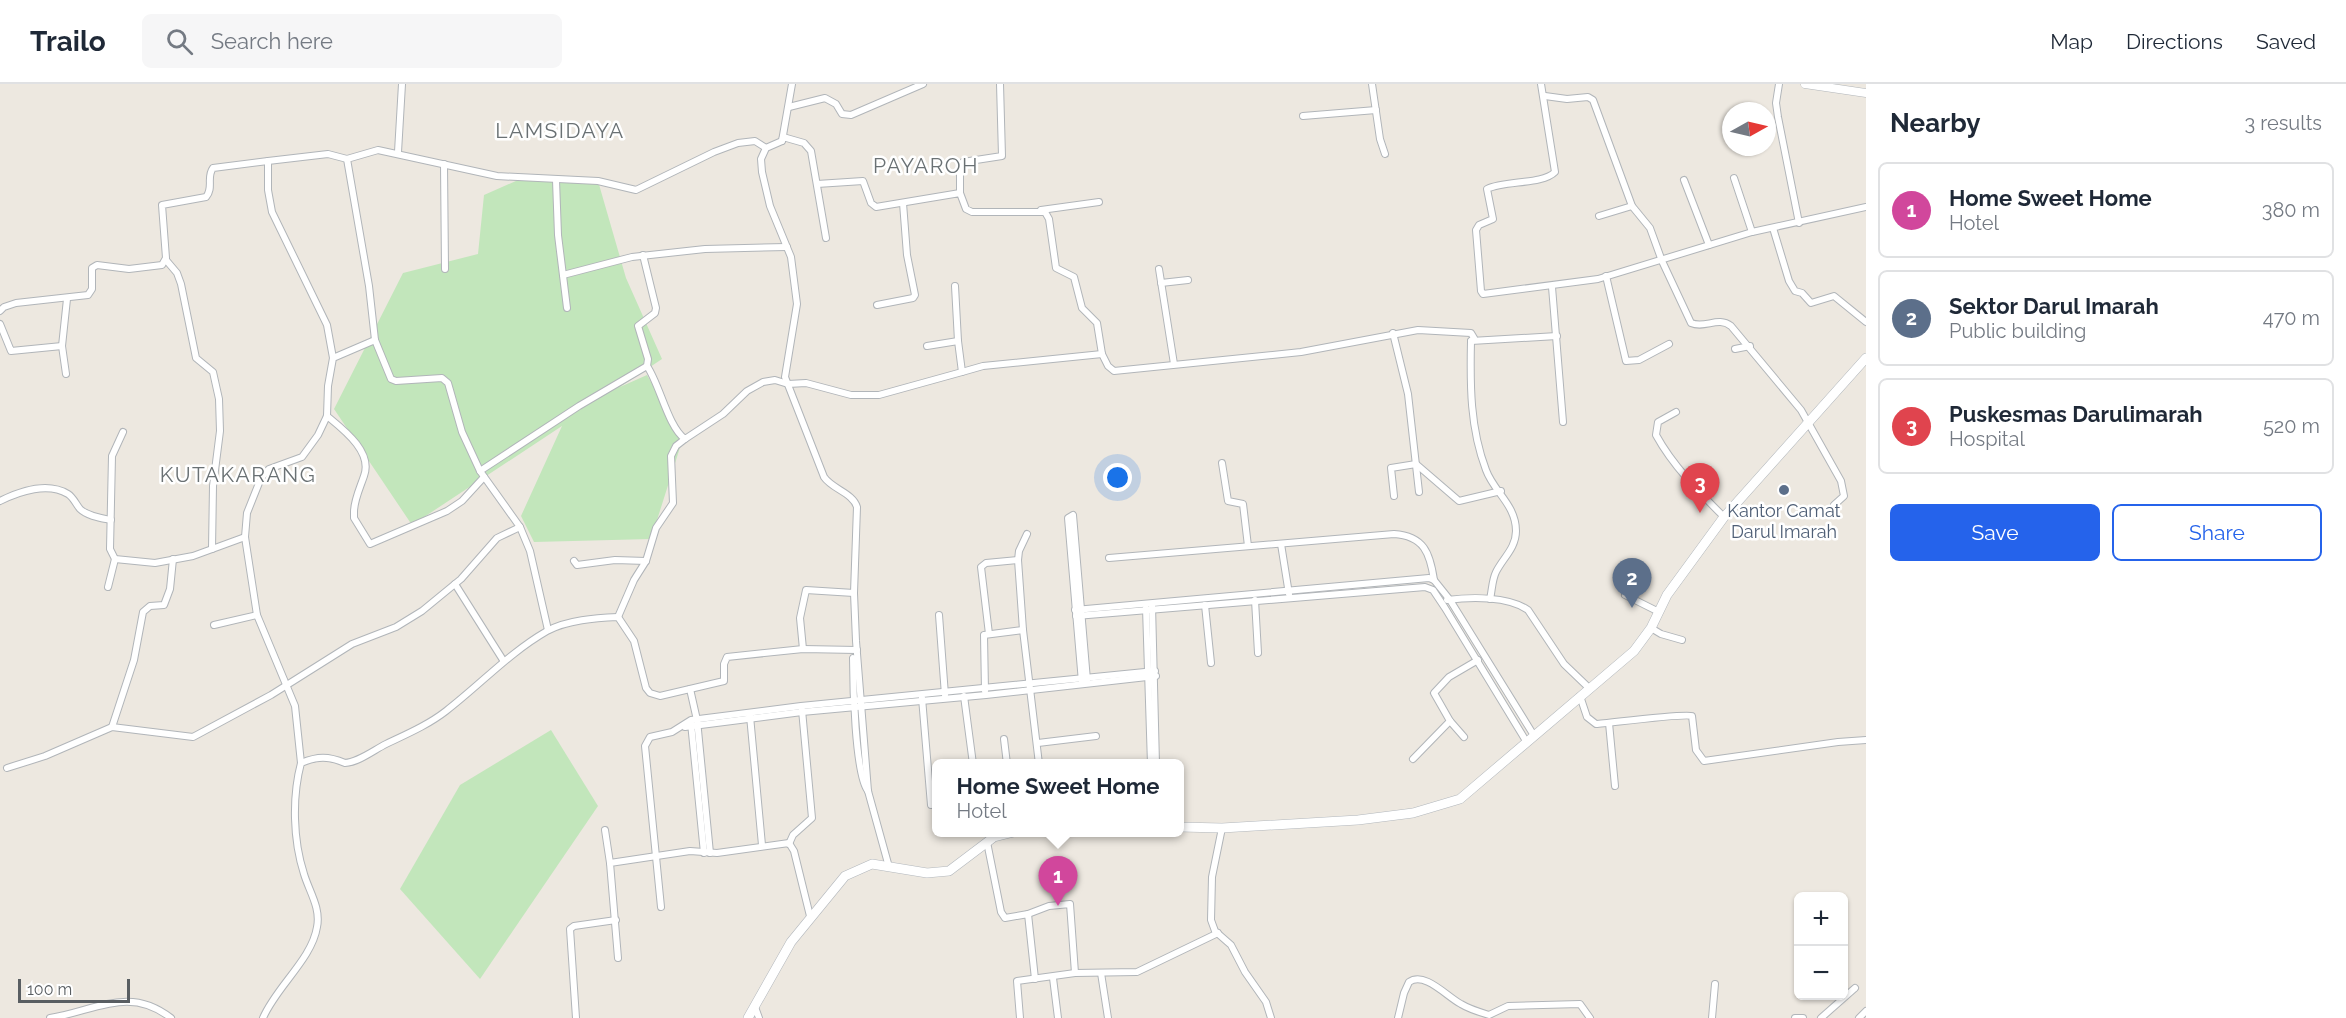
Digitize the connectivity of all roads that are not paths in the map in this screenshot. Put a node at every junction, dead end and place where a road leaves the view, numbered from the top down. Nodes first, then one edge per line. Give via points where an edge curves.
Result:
1 (402, 84) edge
2 (792, 84) edge
3 (923, 84) edge
4 (1000, 84) edge
5 (1372, 84) edge
6 (1541, 84) edge
7 (1779, 84) edge
8 (1805, 84) edge
9 (1866, 93) edge
10 (1545, 96) junction
11 (789, 107) junction
12 (1376, 110) junction
13 (1303, 116) dead end
14 (782, 141) junction
15 (766, 148) junction
16 (398, 152) junction
17 (1385, 154) dead end
18 (347, 159) junction
19 (268, 161) junction
20 (444, 164) junction
21 (1734, 178) dead end
22 (556, 180) junction
23 (1684, 180) dead end
24 (817, 184) junction
25 (960, 193) junction
26 (1099, 202) dead end
27 (903, 203) junction
28 (1632, 206) junction
29 (1866, 207) edge
30 (1041, 210) junction
31 (1599, 216) dead end
32 (1799, 223) junction
33 (1773, 228) junction
34 (1752, 232) junction
35 (826, 238) dead end
36 (1709, 245) junction
37 (787, 247) junction
38 (643, 255) junction
39 (166, 260) junction
40 (1662, 261) junction
41 (445, 269) dead end
42 (1159, 269) dead end
43 (563, 275) junction
44 (1606, 276) junction
45 (1188, 280) dead end
46 (1161, 284) junction
47 (954, 286) dead end
48 (1552, 287) junction
49 (67, 299) junction
50 (878, 305) dead end
51 (567, 308) dead end
52 (0, 311) edge
53 (1866, 322) edge
54 (0, 324) edge
55 (1393, 333) junction
56 (1557, 336) junction
57 (375, 340) junction
58 (958, 341) junction
59 (1471, 341) junction
60 (1669, 344) dead end
61 (62, 346) junction
62 (927, 346) dead end
63 (1750, 346) junction
64 (1735, 349) dead end
65 (1102, 354) junction
66 (333, 358) junction
67 (1866, 358) edge
68 (1174, 364) junction
69 (647, 366) junction
70 (962, 372) junction
71 (66, 374) dead end
72 (788, 384) junction
73 (1676, 412) dead end
74 (327, 416) junction
75 (1563, 422) dead end
76 (1810, 424) junction
77 (123, 432) dead end
78 (685, 439) junction
79 (1222, 463) dead end
80 (1416, 464) junction
81 (482, 474) junction
82 (1501, 491) junction
83 (1419, 492) dead end
84 (1394, 496) dead end
85 (0, 501) edge
86 (1834, 505) dead end
87 (1724, 517) junction
88 (111, 520) junction
89 (520, 527) junction
90 (1027, 534) dead end
91 (244, 537) junction
92 (1281, 544) junction
93 (1248, 546) junction
94 (212, 549) junction
95 (1109, 558) dead end
96 (116, 559) junction
97 (173, 559) junction
98 (1018, 560) junction
99 (574, 561) dead end
100 (645, 561) junction
101 (1434, 580) junction
102 (455, 584) junction
103 (108, 587) dead end
104 (854, 593) junction
105 (1290, 594) junction
106 (1626, 595) dead end
107 (1490, 599) junction
108 (1254, 600) junction
109 (1450, 600) junction
110 (1441, 602) junction
111 (1205, 605) junction
112 (1149, 606) junction
113 (1659, 612) junction
114 (1079, 613) junction
115 (258, 615) junction
116 (939, 615) dead end
117 (618, 617) junction
118 (214, 625) dead end
119 (1651, 628) junction
120 (548, 630) junction
121 (1023, 630) junction
122 (989, 634) junction
123 (1682, 640) dead end
124 (803, 649) junction
125 (856, 650) junction
126 (1258, 653) dead end
127 (503, 660) junction
128 (1478, 660) junction
129 (1211, 663) dead end
130 (1152, 674) junction
131 (1084, 678) junction
132 (287, 684) junction
133 (1085, 685) junction
134 (1029, 687) junction
135 (1589, 687) junction
136 (690, 689) junction
137 (986, 692) junction
138 (964, 694) junction
139 (945, 695) junction
140 (1580, 696) junction
141 (922, 698) junction
142 (859, 703) junction
143 (802, 709) junction
144 (750, 716) junction
145 (1450, 721) junction
146 (1609, 723) junction
147 (692, 724) junction
148 (112, 727) junction
149 (1096, 736) dead end
150 (1464, 737) dead end
151 (1530, 738) junction
152 (1004, 739) dead end
153 (1866, 740) edge
154 (1038, 743) junction
155 (1154, 756) junction
156 (972, 759) edge
157 (1006, 759) edge
158 (1040, 759) edge
159 (1153, 759) edge
160 (1155, 759) edge
161 (1413, 759) dead end
162 (301, 763) junction
163 (8, 768) dead end
164 (1615, 786) dead end
165 (931, 804) dead end
166 (1184, 827) edge
167 (1222, 828) junction
168 (605, 830) dead end
169 (999, 837) edge
170 (987, 841) junction
171 (789, 844) junction
172 (762, 845) junction
173 (707, 853) junction
174 (656, 855) junction
175 (610, 863) junction
176 (889, 867) junction
177 (661, 907) dead end
178 (1028, 914) junction
179 (810, 916) junction
180 (616, 920) junction
181 (1218, 933) junction
182 (618, 958) dead end
183 (1075, 973) junction
184 (1101, 973) junction
185 (1053, 978) junction
186 (1035, 979) junction
187 (1715, 984) dead end
188 (1855, 988) dead end
189 (755, 1007) junction
190 (1866, 1011) edge
191 (50, 1018) edge
192 (171, 1018) edge
193 (263, 1018) edge
194 (576, 1018) edge
195 (748, 1018) edge
196 (759, 1018) edge
197 (1020, 1018) edge
198 (1058, 1018) edge
199 (1108, 1018) edge
200 (1271, 1018) edge
201 (1398, 1018) edge
202 (1590, 1018) edge
203 (1712, 1018) edge
204 (1795, 1018) edge
205 (1803, 1018) edge
206 (1821, 1018) edge
207 (1859, 1018) edge

1 - 16 street
2 - 11 street
3 - 11 street via 851,115 842,114 836,104 825,98
4 - 25 street via 1002,156 963,162
5 - 12 street
6 - 10 street
7 - 32 street via 1778,117
8 - 9 street
10 - 28 street via 1593,100
10 - 48 street via 1554,173 1487,189 1493,219 1476,230 1482,293
11 - 14 street
12 - 13 street
12 - 17 street
14 - 15 street
14 - 24 street via 783,138 809,147
15 - 22 street via 755,141 731,145 636,190 598,181
15 - 37 street via 761,159 763,179
16 - 18 street via 378,150
16 - 20 street
18 - 19 street via 328,154
18 - 57 street
19 - 39 street via 213,168 206,197 162,205
19 - 66 street via 272,212 327,325
20 - 22 street via 497,176
20 - 41 street
21 - 34 street
22 - 43 street
23 - 36 street
24 - 27 street via 863,181 873,206
24 - 35 street
25 - 27 street
25 - 30 street via 966,209 972,212
26 - 30 street
27 - 50 street via 915,295
28 - 31 street
28 - 40 street via 1650,228
29 - 32 street
30 - 65 street via 1049,219 1056,268 1077,281 1082,308 1097,323
32 - 33 street
33 - 34 street
33 - 53 street via 1792,288 1811,303 1834,296
34 - 36 street
36 - 40 street
37 - 38 street
37 - 72 street via 797,304 785,375
38 - 43 street
38 - 69 street via 656,308 638,326
39 - 49 street via 162,265 144,269 97,265 92,268 89,294
39 - 94 street via 181,284 196,358 213,372 219,399
40 - 44 street
40 - 63 street via 1691,323 1697,326 1726,322
42 - 46 street
43 - 51 street
44 - 48 street
44 - 60 street via 1626,361 1639,360
45 - 46 street
46 - 68 street
47 - 58 street
48 - 56 street
49 - 52 street via 16,303
49 - 61 street
54 - 61 street via 11,351
55 - 59 street via 1458,330 1471,333
55 - 68 street via 1300,352
55 - 80 street via 1408,394
56 - 59 street
56 - 75 street
57 - 66 street
57 - 81 street via 391,379 446,381 462,432
58 - 62 street
58 - 70 street
59 - 82 street via 1473,427 1486,470
61 - 71 street
63 - 64 street
63 - 76 street
65 - 68 street via 1114,371
65 - 70 street via 983,366
66 - 74 street
67 - 76 main road
69 - 78 street via 673,423
69 - 81 street via 579,406
70 - 72 street via 879,395 851,395 806,382
72 - 78 street via 763,382
72 - 104 street via 824,477 855,501
73 - 87 street via 1659,422 1656,435 1682,472
74 - 81 street via 359,447 365,460 366,471 354,518 370,544 447,511 462,501
74 - 91 street via 302,457 269,468 261,478 247,513
76 - 86 street via 1841,481 1844,496
76 - 87 main road
77 - 88 street via 112,456
78 - 100 street via 670,456 674,504 656,528
79 - 93 street via 1228,501 1243,504
80 - 82 street via 1459,501
80 - 83 street
80 - 84 street via 1391,468
81 - 89 street
82 - 107 street via 1516,531 1496,573
85 - 88 street via 33,489 56,490 69,495 82,511
87 - 113 main road
88 - 96 street via 110,549
89 - 102 street via 497,538
89 - 120 street via 530,551
90 - 98 street
91 - 94 street
91 - 115 street
92 - 93 street
92 - 101 street via 1406,535 1426,548
92 - 105 street
93 - 95 street
94 - 97 street
96 - 97 street
96 - 103 street
97 - 148 street via 168,598 164,604 150,606 143,612 134,660
98 - 121 street
98 - 122 street via 986,563 981,567
99 - 100 street via 577,565
100 - 117 street
101 - 105 street via 1389,580
101 - 109 street
102 - 127 street
102 - 132 street via 405,622 352,644
104 - 124 street via 806,590 800,618
104 - 125 street
105 - 108 street
105 - 110 street via 1425,587
105 - 112 street
106 - 113 street
107 - 109 street
107 - 135 street via 1528,610 1564,664
108 - 111 street
108 - 126 street
109 - 110 street
109 - 151 street
110 - 128 street
111 - 112 street
111 - 129 street
112 - 114 street
112 - 130 street
113 - 119 main road
114 - 114 street via 1068,518 1073,515
114 - 131 street
115 - 118 street
115 - 132 street
116 - 139 street
117 - 120 street
117 - 136 street via 634,641 650,693 660,696
119 - 123 street
119 - 135 main road via 1634,651
120 - 127 street
121 - 122 street
121 - 134 street
122 - 137 street via 983,638
124 - 125 street
124 - 136 street via 727,657 724,681
125 - 142 street
127 - 162 street via 422,727 348,764 327,756
128 - 145 street via 1449,677 1434,693
128 - 151 street
130 - 131 street
130 - 133 street
130 - 155 street
131 - 133 street
131 - 134 street
132 - 148 street via 193,737
132 - 162 street via 295,706
133 - 134 street
134 - 137 street
134 - 154 street
135 - 140 main road
136 - 147 street
137 - 138 street
138 - 139 street
138 - 156 street
139 - 141 street
140 - 146 street via 1590,722
140 - 151 main road
141 - 142 street
141 - 165 street
142 - 143 street
142 - 176 street via 868,791
143 - 144 street
143 - 171 street via 812,818
144 - 147 street
144 - 172 street
145 - 150 street
145 - 161 street
146 - 153 street via 1687,713 1692,716 1696,750 1704,761
146 - 164 street
147 - 173 street
147 - 174 street via 646,740
148 - 163 street
149 - 154 street
151 - 167 main road via 1460,800 1441,807 1358,820
152 - 157 street
154 - 158 street
155 - 159 street
155 - 160 street
162 - 193 street via 296,797 298,850 316,908 317,929
166 - 167 main road
167 - 181 street via 1209,911
168 - 175 street
169 - 170 main road
170 - 176 main road via 949,871 927,873
170 - 178 street via 1001,912 1005,918
171 - 172 street
171 - 179 street
172 - 173 street
173 - 174 street
174 - 175 street
174 - 177 street
175 - 180 street
176 - 179 main road via 872,864 854,869 837,882
178 - 183 street via 1070,904
178 - 186 street
179 - 189 main road
180 - 182 street
180 - 194 street via 570,929
181 - 184 street via 1137,972
181 - 200 street via 1231,945 1266,1002
183 - 184 street
183 - 185 street
184 - 199 street
185 - 186 street
185 - 198 street
186 - 197 street via 1017,981
187 - 203 street
188 - 206 street
189 - 195 main road
189 - 196 street
190 - 207 street
191 - 192 street via 123,1000 152,1005
201 - 202 street via 1404,993 1410,982 1419,979 1489,1015 1508,1006 1572,1004 1582,1005
204 - 205 street

